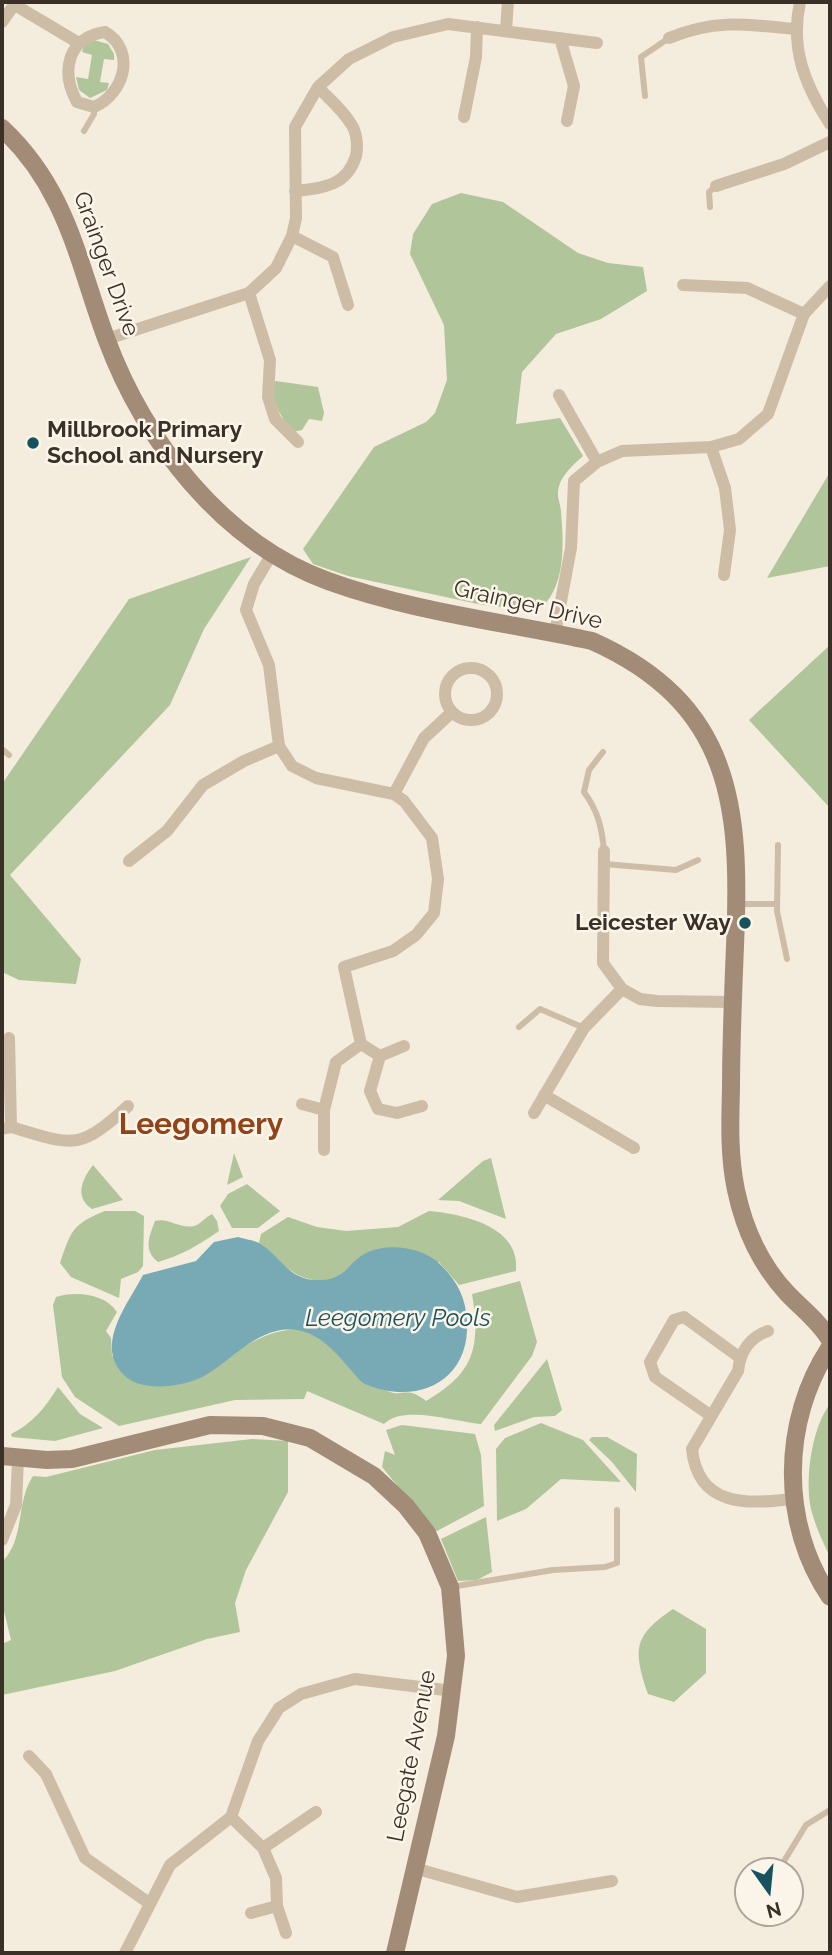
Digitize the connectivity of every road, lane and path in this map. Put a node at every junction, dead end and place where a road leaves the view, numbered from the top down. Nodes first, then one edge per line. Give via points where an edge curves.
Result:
1 (508, 2) edge
2 (800, 2) edge
3 (16, 3) edge
4 (2, 22) edge
5 (477, 27) junction
6 (794, 29) junction
7 (506, 30) junction
8 (560, 37) junction
9 (669, 38) joint
10 (77, 42) junction
11 (597, 43) dead end
12 (318, 88) junction
13 (645, 96) dead end
14 (94, 107) junction
15 (464, 117) dead end
16 (567, 121) dead end
17 (830, 124) edge
18 (2, 128) edge
19 (84, 131) dead end
20 (830, 142) edge
21 (716, 186) joint
22 (295, 191) junction
23 (710, 208) dead end
24 (292, 236) junction
25 (683, 285) dead end
26 (830, 286) edge
27 (249, 293) junction
28 (348, 305) dead end
29 (804, 314) junction
30 (107, 339) junction
31 (559, 396) dead end
32 (298, 442) dead end
33 (711, 447) junction
34 (597, 462) junction
35 (273, 552) junction
36 (724, 575) dead end
37 (555, 633) junction
38 (451, 713) junction
39 (279, 746) junction
40 (2, 749) edge
41 (603, 752) dead end
42 (9, 755) dead end
43 (394, 794) junction
44 (778, 845) dead end
45 (604, 857) junction
46 (698, 860) dead end
47 (129, 861) dead end
48 (737, 904) junction
49 (777, 904) junction
50 (787, 959) dead end
51 (344, 967) junction
52 (330, 970) dead end
53 (622, 989) junction
54 (732, 1002) junction
55 (519, 1027) dead end
56 (584, 1028) junction
57 (9, 1038) dead end
58 (361, 1044) junction
59 (404, 1046) dead end
60 (380, 1056) junction
61 (544, 1095) junction
62 (302, 1104) dead end
63 (422, 1106) dead end
64 (128, 1107) dead end
65 (324, 1110) junction
66 (534, 1112) dead end
67 (6, 1128) edge
68 (634, 1147) dead end
69 (324, 1150) dead end
70 (768, 1331) dead end
71 (830, 1340) edge
72 (830, 1347) edge
73 (739, 1357) junction
74 (710, 1415) junction
75 (10, 1458) edge
76 (793, 1499) junction
77 (617, 1510) dead end
78 (2, 1540) edge
79 (450, 1587) junction
80 (830, 1597) edge
81 (453, 1691) junction
82 (29, 1756) dead end
83 (830, 1810) edge
84 (316, 1812) dead end
85 (231, 1817) junction
86 (262, 1848) junction
87 (787, 1857) edge
88 (414, 1868) junction
89 (612, 1881) dead end
90 (149, 1903) junction
91 (277, 1906) junction
92 (251, 1913) dead end
93 (286, 1933) dead end
94 (129, 1951) edge
95 (395, 1953) edge

1 - 7 street
2 - 6 street
3 - 4 street
3 - 10 street
5 - 7 street
5 - 12 street via 448,24 393,37 349,59
5 - 15 street
6 - 9 street via 728,23 696,27
6 - 17 street via 809,91
7 - 8 street
8 - 11 street
8 - 16 street via 575,86
9 - 13 lane via 641,57
10 - 14 street via 69,65 69,88 77,102
10 - 14 street via 106,32 122,47 115,94
12 - 22 street via 295,127
12 - 22 street via 354,127 358,149 342,180
14 - 19 lane
18 - 30 street, Grainger Drive via 34,162 61,205
20 - 21 street via 784,164
21 - 23 lane via 709,192
22 - 24 street
24 - 27 street via 276,268
24 - 28 street via 333,257
25 - 29 street via 747,288
26 - 29 street
27 - 30 street
27 - 32 street via 270,360 268,397 275,419
29 - 33 street via 768,414 739,439
30 - 35 street, Grainger Drive via 126,386 179,467 249,538
31 - 34 street
33 - 34 street via 622,451
33 - 36 street via 725,488 730,530
34 - 37 street via 574,481 570,548
35 - 37 street, Grainger Drive via 288,564 373,595
35 - 39 street via 254,584 246,610 268,666
37 - 48 street, Grainger Drive via 592,641 623,655 650,673 694,719 713,751 733,810
38 - 38 street via 444,690 456,671 471,667 490,675 498,697 486,717 471,721
38 - 43 street via 424,738
39 - 43 street via 292,765 316,778
39 - 47 street via 203,785 167,831
40 - 42 lane
41 - 45 lane via 589,770 584,792 602,827
43 - 51 street via 432,838 439,878 434,913 416,935 393,951
44 - 49 lane
45 - 46 lane via 676,870
45 - 53 street via 603,962
48 - 49 lane
48 - 54 street, Grainger Drive
49 - 50 lane
51 - 52 street
51 - 58 street
53 - 54 street via 640,999
53 - 56 street
54 - 71 street, Grainger Drive via 731,1160 743,1218 761,1260
55 - 56 lane via 540,1009
56 - 61 street
57 - 67 street
58 - 60 street
58 - 65 street via 336,1062
59 - 60 street
60 - 63 street via 370,1091 378,1109 397,1113
61 - 66 street
61 - 68 street
62 - 65 street
64 - 67 street via 98,1134 67,1143
65 - 69 street
70 - 73 street via 757,1335
72 - 76 street via 805,1401 796,1439
73 - 74 street via 738,1371
73 - 74 street via 684,1317 674,1320 650,1362 655,1377
74 - 76 street via 692,1449 693,1462 711,1490 726,1499 753,1504
75 - 78 street via 16,1505
75 - 79 street, Leegate Avenue via 85,1456 210,1425 262,1426 310,1438 374,1476 406,1506 427,1533
76 - 80 street via 813,1572
77 - 79 lane via 617,1563
79 - 81 street, Leegate Avenue via 456,1656
81 - 85 street via 355,1679 301,1693 279,1708 262,1734
81 - 88 street, Leegate Avenue
82 - 90 street via 46,1774 85,1858
83 - 87 lane via 806,1825
84 - 86 street
85 - 86 street
85 - 90 street via 170,1865
86 - 91 street via 276,1878
88 - 89 street via 517,1897
88 - 95 street, Leegate Avenue
90 - 94 street
91 - 92 street
91 - 93 street

